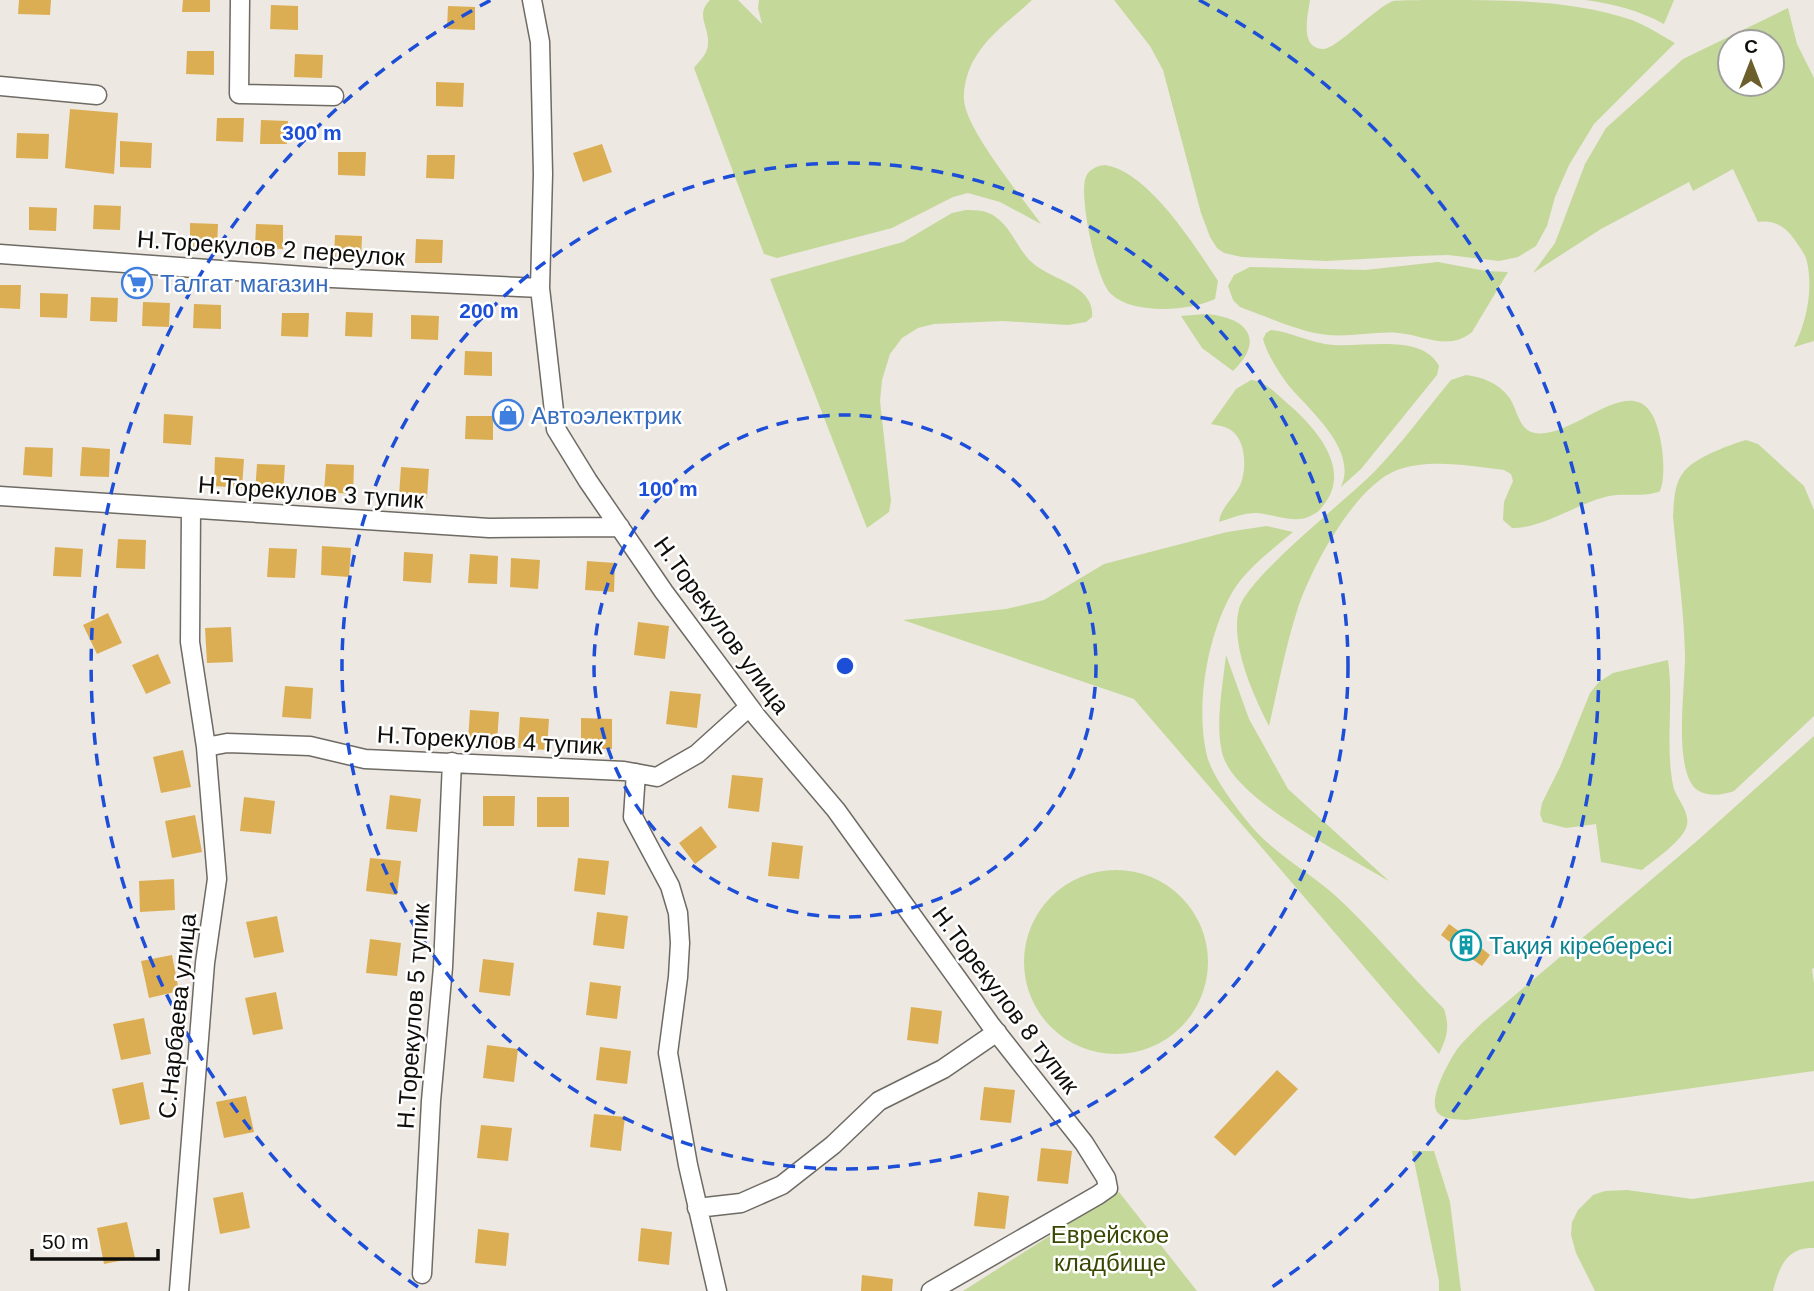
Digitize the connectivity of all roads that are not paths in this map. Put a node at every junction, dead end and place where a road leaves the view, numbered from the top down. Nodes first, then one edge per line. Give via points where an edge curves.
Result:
1 (240, 0) edge
2 (532, 0) edge
3 (0, 86) edge
4 (97, 95) dead end
5 (334, 96) dead end
6 (0, 254) edge
7 (540, 288) junction
8 (0, 496) edge
9 (191, 509) junction
10 (620, 527) junction
11 (750, 707) junction
12 (206, 747) junction
13 (452, 762) junction
14 (636, 773) junction
15 (890, 886) joint
16 (997, 1032) junction
17 (698, 1208) junction
18 (422, 1274) dead end
19 (179, 1291) edge
20 (717, 1291) edge
21 (932, 1291) edge

1 - 5 street via 239,94
2 - 7 street, Н.Торекулов улица via 540,42
3 - 4 street
6 - 7 street, Н.Торекулов 2 переулок
7 - 10 street, Н.Торекулов улица via 556,429
8 - 9 street, Н.Торекулов 3 тупик
9 - 10 street, Н.Торекулов 3 тупик via 489,528
9 - 12 street, С.Нарбаева улица via 190,642
10 - 11 street, Н.Торекулов улица
11 - 14 street, Н.Торекулов 4 тупик via 697,754 657,777
11 - 15 street, Н.Торекулов улица via 836,810
12 - 13 street, Н.Торекулов 4 тупик via 227,743 310,746 365,758
12 - 19 street, С.Нарбаева улица via 217,879 204,976
13 - 14 street, Н.Торекулов 4 тупик
13 - 18 street, Н.Торекулов 5 тупик
14 - 17 street via 633,817 670,886 678,914 678,965 668,1053
15 - 16 street, Н.Торекулов 8 тупик
16 - 17 street via 943,1069 879,1101 782,1185 741,1203
16 - 21 street, Н.Торекулов 8 тупик via 1084,1143 1108,1188
17 - 20 street

